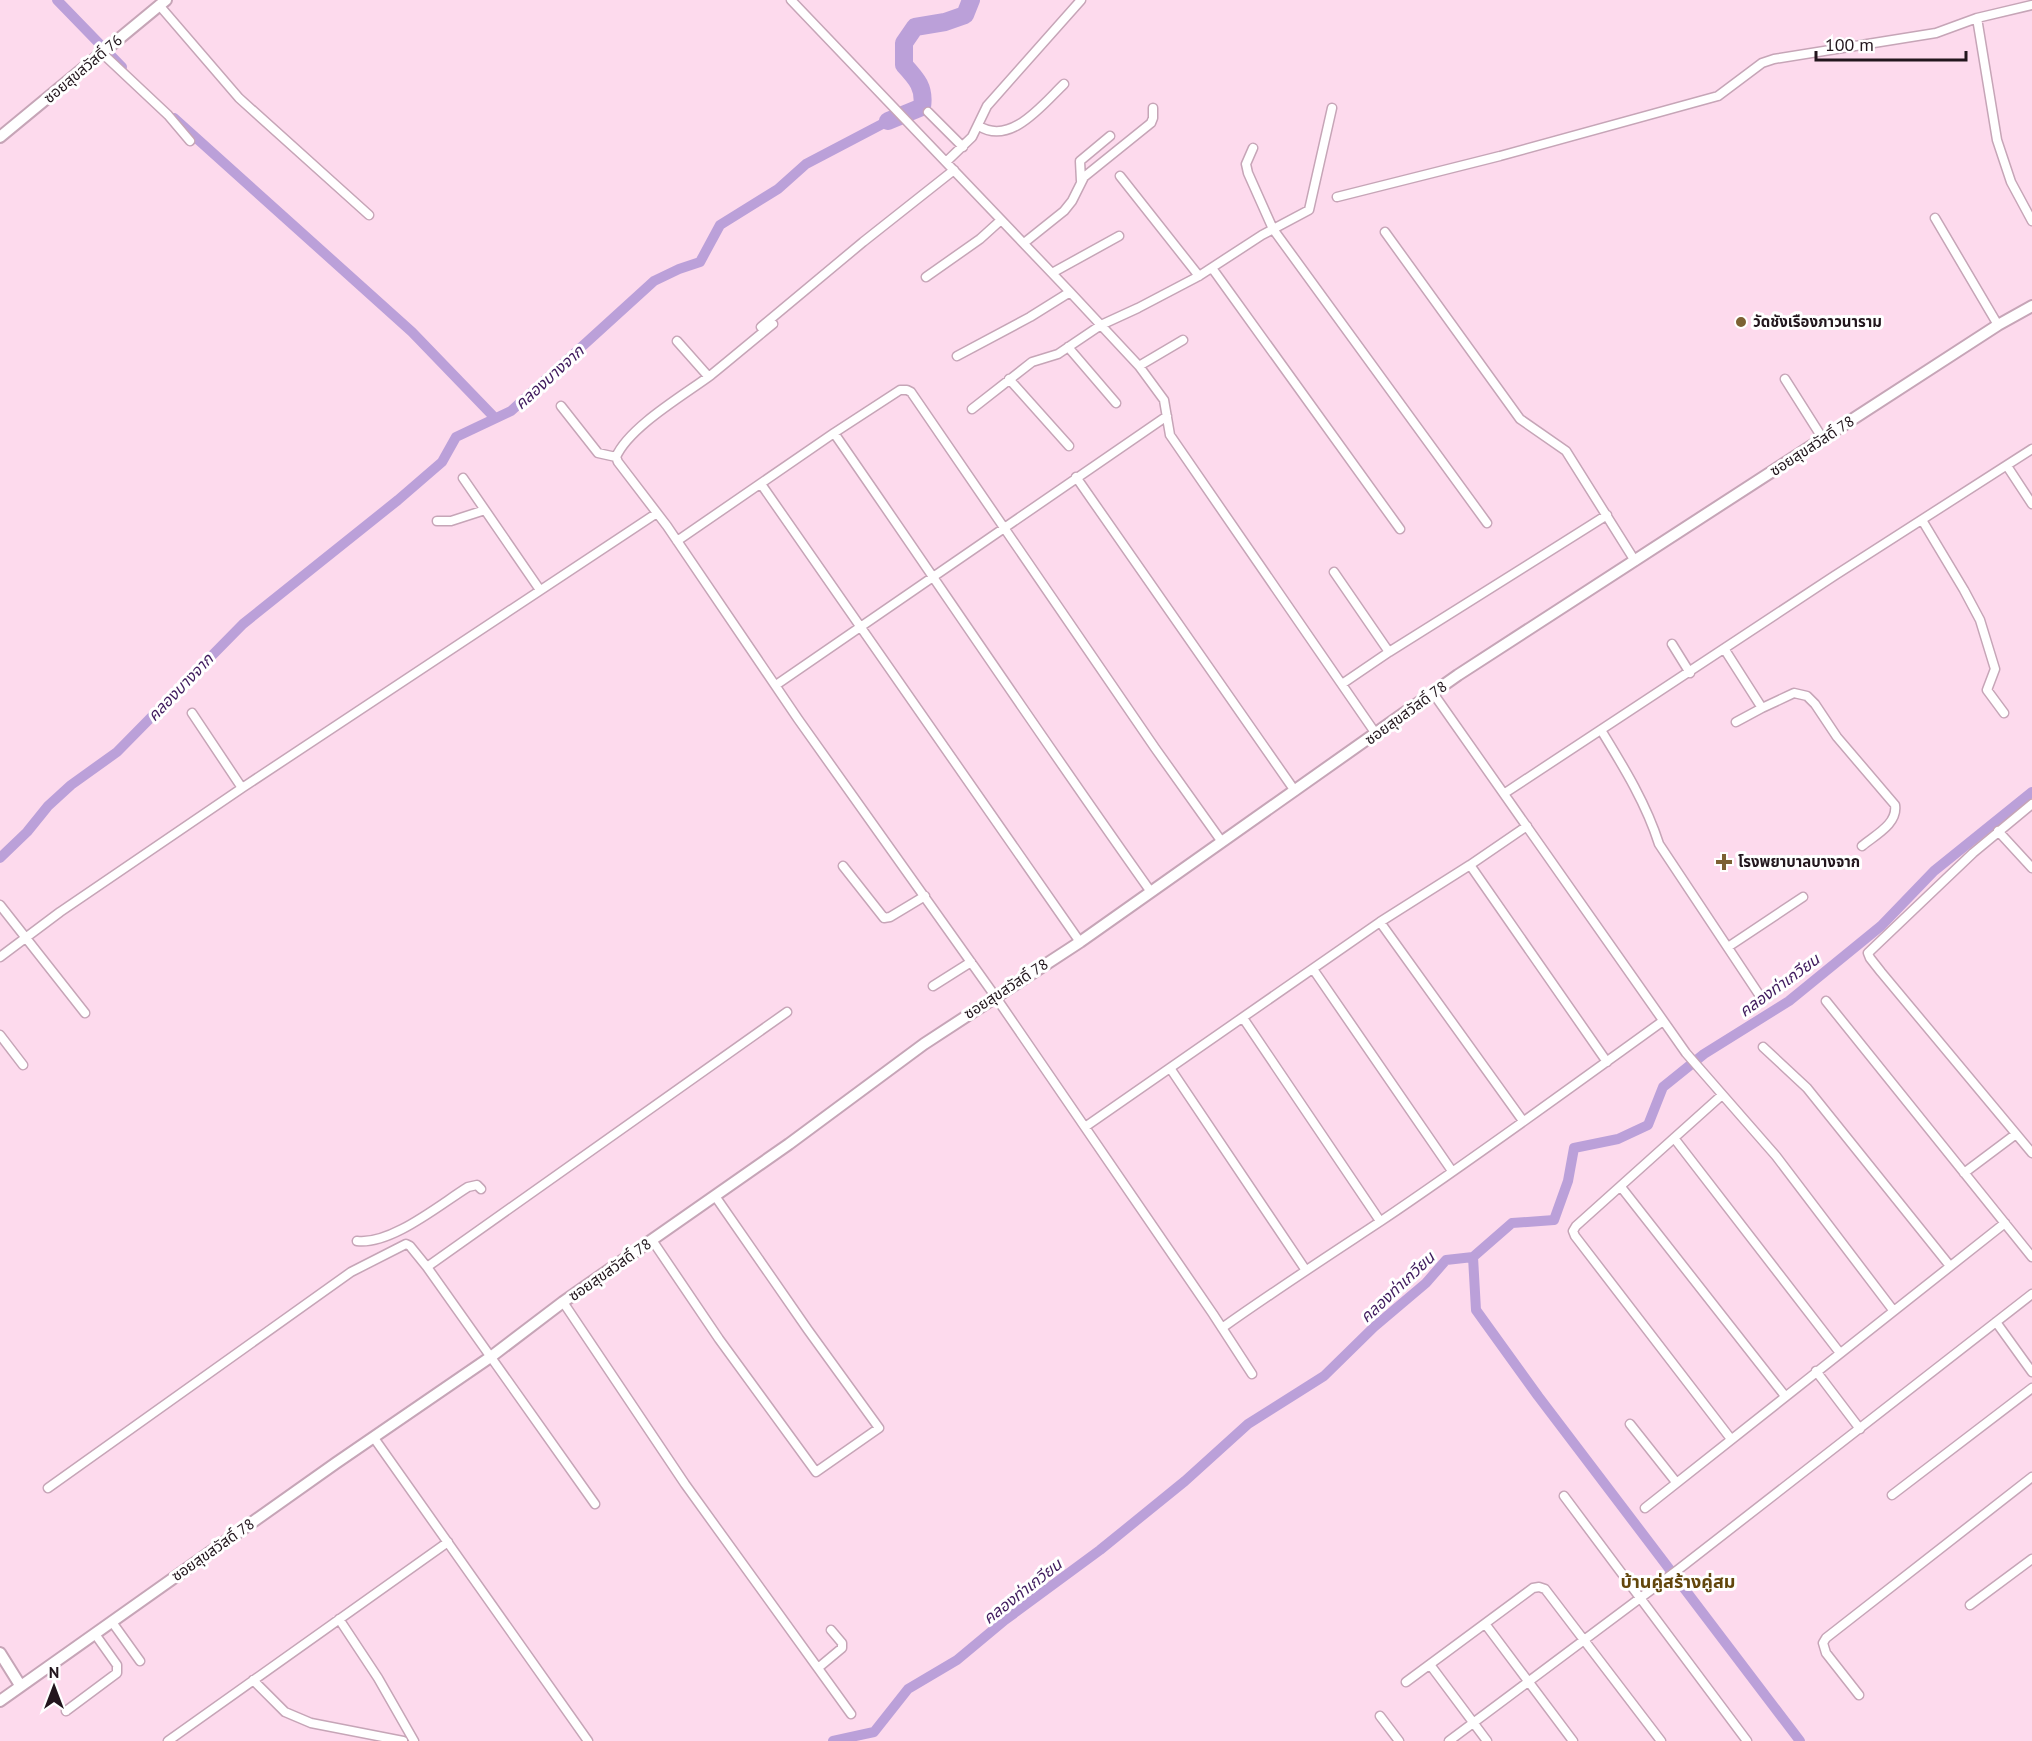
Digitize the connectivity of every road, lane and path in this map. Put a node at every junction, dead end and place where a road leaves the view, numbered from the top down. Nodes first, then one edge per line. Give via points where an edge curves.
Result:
1 (791, 0) edge
2 (1081, 0) edge
3 (163, 3) edge
4 (2032, 5) edge
5 (1977, 18) junction
6 (103, 52) junction
7 (1065, 84) dead end
8 (1153, 108) dead end
9 (1332, 108) dead end
10 (928, 112) dead end
11 (978, 126) junction
12 (1110, 136) dead end
13 (0, 137) edge
14 (190, 141) dead end
15 (963, 147) junction
16 (1253, 147) dead end
17 (946, 162) junction
18 (954, 170) junction
19 (1120, 176) dead end
20 (1081, 181) junction
21 (1337, 197) dead end
22 (369, 214) dead end
23 (1935, 218) dead end
24 (1001, 220) junction
25 (2032, 221) edge
26 (1273, 229) junction
27 (1385, 232) dead end
28 (1119, 236) dead end
29 (1024, 243) junction
30 (1212, 268) junction
31 (1052, 273) junction
32 (1199, 276) junction
33 (926, 277) dead end
34 (1070, 292) junction
35 (2032, 306) edge
36 (773, 324) dead end
37 (1101, 325) junction
38 (1998, 326) junction
39 (1183, 340) dead end
40 (677, 341) dead end
41 (1068, 347) junction
42 (725, 357) dead end
43 (957, 357) dead end
44 (1138, 366) junction
45 (708, 376) junction
46 (1009, 379) junction
47 (1785, 379) dead end
48 (1116, 403) dead end
49 (561, 406) dead end
50 (972, 409) dead end
51 (1167, 416) junction
52 (834, 433) junction
53 (1822, 439) junction
54 (1069, 446) dead end
55 (2032, 449) edge
56 (616, 457) junction
57 (2007, 466) junction
58 (1076, 477) junction
59 (463, 478) dead end
60 (761, 484) junction
61 (2032, 504) edge
62 (485, 510) junction
63 (657, 513) junction
64 (1606, 515) junction
65 (1922, 520) junction
66 (437, 521) dead end
67 (1487, 523) dead end
68 (1005, 529) junction
69 (1400, 529) dead end
70 (677, 541) junction
71 (1635, 561) junction
72 (1334, 572) dead end
73 (934, 577) junction
74 (540, 590) junction
75 (861, 627) junction
76 (1672, 644) dead end
77 (1725, 650) junction
78 (1389, 652) junction
79 (1690, 673) junction
80 (1342, 684) junction
81 (776, 685) junction
82 (1433, 693) junction
83 (1762, 708) junction
84 (192, 713) dead end
85 (2004, 713) dead end
86 (1736, 722) dead end
87 (1601, 730) junction
88 (1376, 734) junction
89 (242, 788) junction
90 (1294, 791) junction
91 (1505, 793) junction
92 (2032, 804) edge
93 (1527, 826) junction
94 (1998, 831) junction
95 (1222, 842) junction
96 (1862, 846) dead end
97 (1470, 865) junction
98 (843, 866) dead end
99 (2032, 868) edge
100 (1151, 892) junction
101 (925, 896) junction
102 (1803, 897) dead end
103 (0, 905) edge
104 (1380, 922) junction
105 (26, 938) junction
106 (1080, 942) junction
107 (1728, 947) junction
108 (0, 957) edge
109 (971, 962) junction
110 (1313, 969) junction
111 (933, 986) dead end
112 (995, 996) junction
113 (1760, 996) dead end
114 (1826, 1001) dead end
115 (787, 1012) dead end
116 (85, 1013) dead end
117 (1243, 1018) junction
118 (1663, 1021) junction
119 (0, 1035) edge
120 (1763, 1047) dead end
121 (1606, 1062) junction
122 (23, 1065) dead end
123 (1170, 1068) junction
124 (1722, 1095) junction
125 (1523, 1121) junction
126 (1085, 1127) junction
127 (2016, 1134) junction
128 (1674, 1138) junction
129 (2032, 1153) edge
130 (1452, 1171) junction
131 (1964, 1173) junction
132 (1621, 1186) junction
133 (482, 1189) dead end
134 (715, 1196) junction
135 (1380, 1221) junction
136 (2005, 1223) junction
137 (401, 1229) junction
138 (652, 1240) junction
139 (357, 1241) dead end
140 (406, 1244) junction
141 (2032, 1257) edge
142 (1950, 1266) junction
143 (427, 1267) junction
144 (1305, 1269) junction
145 (2032, 1294) edge
146 (563, 1302) junction
147 (1893, 1310) junction
148 (1996, 1322) junction
149 (1222, 1328) junction
150 (1840, 1353) junction
151 (492, 1356) junction
152 (1816, 1371) junction
153 (2032, 1372) edge
154 (1252, 1374) dead end
155 (2032, 1388) edge
156 (1785, 1396) junction
157 (1630, 1424) dead end
158 (1860, 1429) junction
159 (374, 1438) junction
160 (1731, 1439) junction
161 (2032, 1477) edge
162 (1676, 1482) junction
163 (48, 1488) dead end
164 (1892, 1495) dead end
165 (1564, 1496) dead end
166 (595, 1504) dead end
167 (1645, 1508) dead end
168 (448, 1542) junction
169 (2032, 1559) edge
170 (1641, 1598) junction
171 (1970, 1605) dead end
172 (339, 1619) junction
173 (112, 1622) junction
174 (1486, 1625) junction
175 (831, 1630) dead end
176 (95, 1634) junction
177 (1585, 1639) junction
178 (0, 1653) edge
179 (140, 1661) dead end
180 (1431, 1666) junction
181 (818, 1668) junction
182 (253, 1680) junction
183 (1528, 1681) junction
184 (1406, 1682) dead end
185 (20, 1685) junction
186 (1859, 1695) dead end
187 (0, 1701) edge
188 (66, 1711) dead end
189 (851, 1714) dead end
190 (1380, 1716) dead end
191 (1473, 1723) junction
192 (181, 1731) junction
193 (168, 1741) edge
194 (186, 1741) edge
195 (403, 1741) edge
196 (414, 1741) edge
197 (588, 1741) edge
198 (1399, 1741) edge
199 (1449, 1741) edge
200 (1486, 1741) edge
201 (1573, 1741) edge
202 (1661, 1741) edge
203 (1748, 1741) edge

1 - 17 street
2 - 11 street via 987,106
3 - 6 street, ซอยสุขสวัสดิ์ 76
3 - 22 street via 239,98
4 - 5 street
5 - 21 street via 1936,33 1774,59 1762,63 1718,96
5 - 25 street via 1997,140 2011,182
6 - 13 street, ซอยสุขสวัสดิ์ 76
6 - 14 street
7 - 11 street via 1019,125 994,132
8 - 20 street via 1151,123
9 - 26 street via 1309,210
10 - 15 street
11 - 15 street
12 - 20 street via 1080,160
15 - 17 street
16 - 26 street via 1246,168
17 - 18 street
18 - 24 street
18 - 42 street
19 - 32 street
20 - 29 street via 1072,201
23 - 38 street
24 - 29 street
24 - 33 street
26 - 30 street
26 - 67 street
27 - 64 street via 1513,410 1529,427 1566,451
28 - 31 street
29 - 31 street
30 - 32 street
30 - 69 street
31 - 34 street
32 - 37 street
34 - 37 street
34 - 43 street
35 - 38 street, ซอยสุขสวัสดิ์ 78
36 - 45 street
37 - 41 street
37 - 44 street
38 - 53 street, ซอยสุขสวัสดิ์ 78
39 - 44 street
40 - 45 street
41 - 46 street via 1052,357 1032,362
41 - 48 street
44 - 51 street via 1164,400
45 - 56 street via 626,440
46 - 50 street
46 - 54 street
47 - 53 street
49 - 56 street via 598,453
51 - 58 street
51 - 80 street via 1170,435
52 - 60 street
52 - 68 street via 900,390 912,392
52 - 73 street
53 - 71 street, ซอยสุขสวัสดิ์ 78
55 - 57 street
56 - 63 street
57 - 61 street
57 - 65 street
58 - 68 street
58 - 90 street
59 - 62 street
60 - 70 street
60 - 75 street
62 - 66 street via 451,521
62 - 74 street
63 - 70 street
63 - 74 street
64 - 71 street
64 - 78 street
65 - 77 street
65 - 85 street via 1980,620 1995,669 1988,690
68 - 73 street
68 - 95 street
70 - 81 street
71 - 82 street, ซอยสุขสวัสดิ์ 78
72 - 78 street
73 - 75 street
73 - 100 street
74 - 89 street
75 - 81 street
75 - 106 street
76 - 79 street
77 - 79 street
77 - 83 street
78 - 80 street
79 - 87 street
80 - 88 street
81 - 101 street
82 - 88 street, ซอยสุขสวัสดิ์ 78
82 - 91 street
83 - 86 street
83 - 96 street via 1794,693 1807,696 1895,805 1890,823
84 - 89 street
87 - 91 street
87 - 107 street via 1650,818 1659,844
88 - 90 street, ซอยสุขสวัสดิ์ 78
89 - 105 street
90 - 95 street, ซอยสุขสวัสดิ์ 78
91 - 93 street
92 - 94 street
93 - 97 street
93 - 118 street
94 - 99 street
94 - 127 street via 1868,956
95 - 100 street, ซอยสุขสวัสดิ์ 78
97 - 104 street
97 - 121 street
98 - 101 street via 884,918
100 - 106 street, ซอยสุขสวัสดิ์ 78
101 - 109 street
102 - 107 street
103 - 105 street
104 - 110 street
104 - 125 street
105 - 108 street
105 - 116 street
106 - 112 street, ซอยสุขสวัสดิ์ 78
107 - 113 street
109 - 111 street
109 - 112 street
110 - 117 street
110 - 130 street
112 - 126 street
112 - 134 street, ซอยสุขสวัสดิ์ 78
114 - 131 street
115 - 143 street
117 - 123 street
117 - 135 street
118 - 121 street
118 - 124 street
119 - 122 street
120 - 142 street via 1807,1088
121 - 125 street
123 - 126 street
123 - 144 street
124 - 128 street
124 - 147 street via 1776,1156
125 - 130 street
126 - 149 street
127 - 129 street
127 - 131 street
128 - 132 street
128 - 150 street
130 - 135 street
131 - 136 street
132 - 156 street
132 - 160 street via 1576,1226 1574,1233
133 - 137 street via 477,1185 468,1187
134 - 138 street, ซอยสุขสวัสดิ์ 78
134 - 138 street via 879,1428 816,1472
135 - 144 street
136 - 141 street
136 - 142 street
137 - 139 street via 379,1240
137 - 140 street
138 - 146 street, ซอยสุขสวัสดิ์ 78
140 - 143 street
140 - 163 street via 351,1272
142 - 147 street
143 - 151 street
144 - 149 street
145 - 148 street
146 - 151 street, ซอยสุขสวัสดิ์ 78
146 - 181 street via 685,1484
147 - 150 street
148 - 153 street
148 - 158 street
149 - 154 street
150 - 152 street
151 - 159 street, ซอยสุขสวัสดิ์ 78
151 - 166 street
152 - 156 street
152 - 158 street
155 - 164 street
156 - 160 street
157 - 162 street
158 - 170 street
159 - 168 street
159 - 173 street, ซอยสุขสวัสดิ์ 78
160 - 162 street
161 - 186 street via 1826,1638 1826,1653
162 - 167 street
165 - 170 street
168 - 172 street
168 - 197 street
169 - 171 street
170 - 177 street
170 - 203 street
172 - 182 street
172 - 196 street
173 - 176 street, ซอยสุขสวัสดิ์ 78
173 - 179 street
174 - 177 street via 1533,1588 1542,1587
174 - 180 street
174 - 183 street
175 - 181 street via 842,1648
176 - 185 street, ซอยสุขสวัสดิ์ 78
176 - 188 street via 117,1665 117,1672
177 - 183 street
177 - 202 street
178 - 185 street
180 - 184 street
180 - 191 street
181 - 189 street
182 - 192 street
182 - 195 street via 285,1712 311,1723
183 - 191 street
183 - 201 street
185 - 187 street, ซอยสุขสวัสดิ์ 78
190 - 198 street
191 - 199 street
191 - 200 street
192 - 193 street
192 - 194 street

